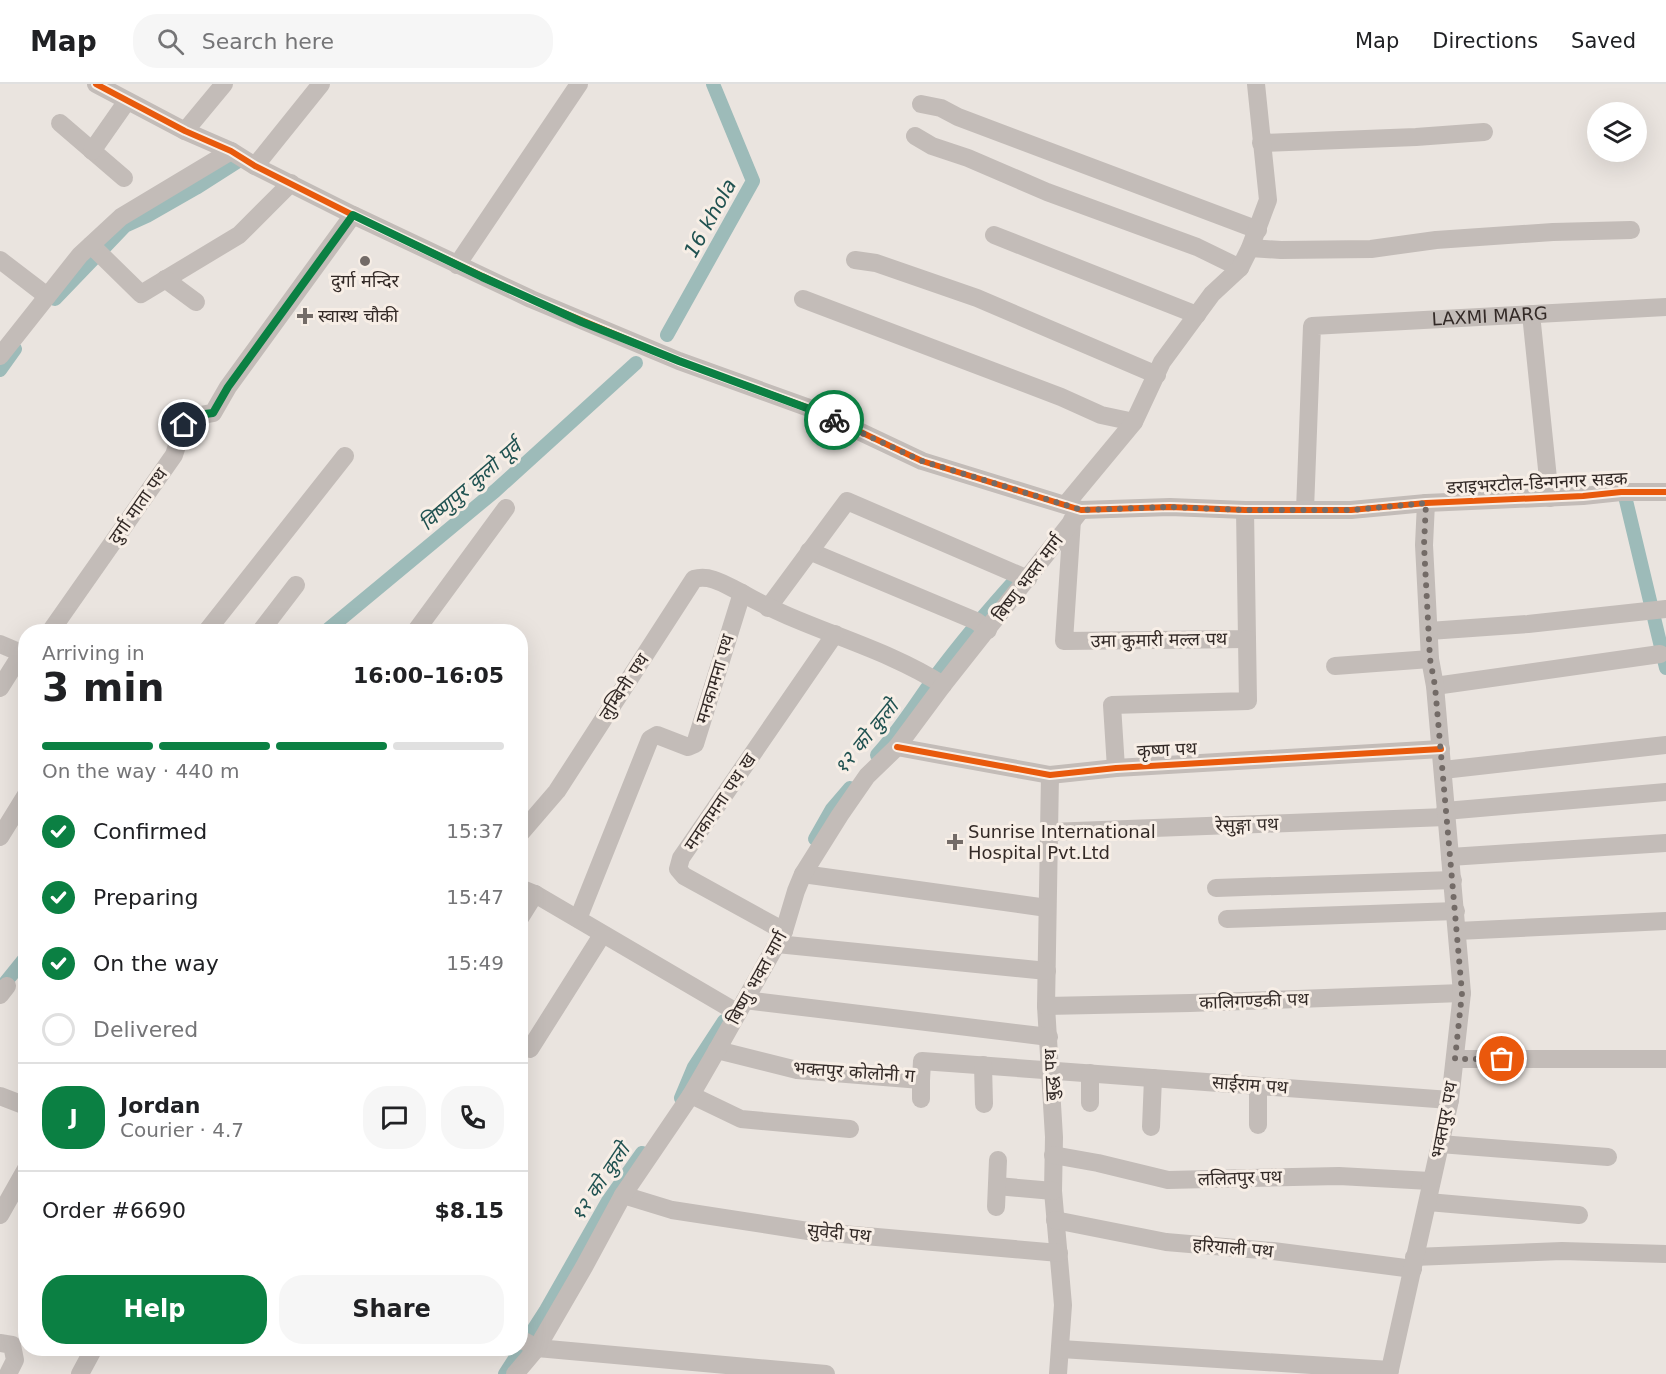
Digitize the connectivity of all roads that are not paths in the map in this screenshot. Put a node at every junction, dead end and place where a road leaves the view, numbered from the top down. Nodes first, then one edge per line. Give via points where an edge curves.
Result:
1 (96, 84) edge
2 (224, 84) edge
3 (321, 84) edge
4 (579, 84) edge
5 (1256, 84) edge
6 (127, 101) junction
7 (921, 104) dead end
8 (60, 123) dead end
9 (185, 132) junction
10 (1484, 132) dead end
11 (915, 136) dead end
12 (1261, 143) junction
13 (231, 150) junction
14 (92, 151) junction
15 (255, 166) junction
16 (124, 178) dead end
17 (291, 183) junction
18 (353, 215) junction
19 (1258, 230) junction
20 (1631, 230) dead end
21 (994, 235) dead end
22 (1250, 248) junction
23 (97, 251) junction
24 (0, 260) edge
25 (855, 260) dead end
26 (457, 265) junction
27 (1239, 268) junction
28 (165, 279) junction
29 (47, 296) junction
30 (802, 299) dead end
31 (196, 302) dead end
32 (1666, 307) edge
33 (1531, 314) junction
34 (1197, 315) junction
35 (0, 356) edge
36 (1157, 375) junction
37 (1134, 422) junction
38 (345, 456) dead end
39 (1666, 492) edge
40 (1550, 498) junction
41 (1426, 503) junction
42 (506, 507) dead end
43 (1245, 510) junction
44 (1305, 510) junction
45 (1073, 512) junction
46 (809, 551) junction
47 (1022, 576) junction
48 (296, 585) dead end
49 (742, 593) junction
50 (768, 608) junction
51 (1666, 609) edge
52 (56, 624) edge
53 (212, 624) edge
54 (266, 624) edge
55 (422, 624) edge
56 (982, 626) junction
57 (1429, 631) junction
58 (835, 634) junction
59 (1247, 639) junction
60 (0, 644) edge
61 (18, 652) edge
62 (1660, 654) dead end
63 (1430, 659) junction
64 (18, 662) edge
65 (1335, 666) dead end
66 (938, 681) junction
67 (1435, 686) junction
68 (0, 688) edge
69 (1666, 745) edge
70 (897, 747) junction
71 (1441, 749) junction
72 (1116, 768) junction
73 (1443, 771) junction
74 (1050, 775) junction
75 (1666, 792) edge
76 (18, 808) edge
77 (1445, 814) junction
78 (528, 825) edge
79 (1049, 832) junction
80 (0, 837) edge
81 (1666, 843) edge
82 (1450, 857) junction
83 (803, 874) junction
84 (1453, 880) junction
85 (1215, 888) dead end
86 (528, 891) edge
87 (1047, 908) junction
88 (1456, 911) junction
89 (578, 919) junction
90 (1227, 919) dead end
91 (1666, 921) edge
92 (1457, 931) junction
93 (602, 935) junction
94 (782, 935) junction
95 (1047, 971) junction
96 (1462, 993) junction
97 (1046, 1005) junction
98 (736, 1008) junction
99 (1049, 1037) junction
100 (530, 1049) dead end
101 (717, 1050) junction
102 (1455, 1059) junction
103 (1666, 1059) edge
104 (983, 1065) junction
105 (1049, 1070) junction
106 (1090, 1073) junction
107 (1153, 1078) junction
108 (921, 1080) junction
109 (1258, 1086) junction
110 (691, 1095) junction
111 (0, 1096) edge
112 (921, 1099) dead end
113 (1450, 1100) junction
114 (1090, 1103) dead end
115 (18, 1104) edge
116 (984, 1104) dead end
117 (1258, 1125) dead end
118 (1151, 1127) dead end
119 (850, 1129) dead end
120 (1440, 1144) junction
121 (1053, 1155) junction
122 (1608, 1157) dead end
123 (998, 1160) dead end
124 (1430, 1181) junction
125 (18, 1183) edge
126 (997, 1186) junction
127 (1053, 1191) junction
128 (623, 1195) junction
129 (1428, 1202) junction
130 (996, 1207) dead end
131 (0, 1215) edge
132 (1579, 1215) dead end
133 (1055, 1220) junction
134 (1059, 1253) junction
135 (1666, 1254) edge
136 (1413, 1263) junction
137 (0, 1343) edge
138 (528, 1343) edge
139 (537, 1348) junction
140 (1060, 1349) junction
141 (90, 1356) edge
142 (1389, 1372) edge
143 (8, 1374) edge
144 (80, 1374) edge
145 (515, 1374) edge
146 (826, 1374) edge
147 (1058, 1374) edge

1 - 6 street, डराइभरटोल-डिन्गनगर सडक
2 - 9 street
3 - 15 street
4 - 26 street
5 - 12 street, बिष्णु भक्त मार्ग
6 - 9 street, डराइभरटोल-डिन्गनगर सडक
6 - 14 street
7 - 19 street via 941,108
8 - 14 street
9 - 13 street, डराइभरटोल-डिन्गनगर सडक
10 - 12 street
11 - 27 street via 1047,192 1197,247
12 - 19 street, बिष्णु भक्त मार्ग via 1268,200
13 - 15 street, डराइभरटोल-डिन्गनगर सडक
13 - 23 street via 121,217
14 - 16 street
15 - 17 street, डराइभरटोल-डिन्गनगर सडक
17 - 18 street, डराइभरटोल-डिन्गनगर सडक
17 - 28 street via 239,235
18 - 26 street, डराइभरटोल-डिन्गनगर सडक
18 - 52 street, दुर्गा माता पथ via 213,413 197,415 184,425 174,455
19 - 22 street, बिष्णु भक्त मार्ग
20 - 22 street via 1436,240 1371,249
21 - 34 street
22 - 27 street, बिष्णु भक्त मार्ग
23 - 28 street via 141,294
23 - 29 street
24 - 29 street
25 - 36 street via 876,262 977,298
26 - 45 street, डराइभरटोल-डिन्गनगर सडक via 600,329 812,410 922,461
27 - 34 street, बिष्णु भक्त मार्ग
28 - 31 street
29 - 35 street
30 - 37 street via 1101,415
32 - 33 street, LAXMI MARG
33 - 40 street
33 - 44 street, LAXMI MARG via 1311,326
34 - 36 street, बिष्णु भक्त मार्ग via 1162,362
36 - 37 street, बिष्णु भक्त मार्ग
37 - 45 street, बिष्णु भक्त मार्ग
38 - 53 street
39 - 40 street, डराइभरटोल-डिन्गनगर सडक
40 - 41 street, डराइभरटोल-डिन्गनगर सडक
41 - 44 street, डराइभरटोल-डिन्गनगर सडक
41 - 57 street, भक्तपुर पथ
42 - 55 street
43 - 44 street, डराइभरटोल-डिन्गनगर सडक
43 - 45 street, डराइभरटोल-डिन्गनगर सडक via 1170,507
43 - 59 street, उमा कुमारी मल्ल पथ
45 - 47 street, बिष्णु भक्त मार्ग
45 - 59 street, उमा कुमारी मल्ल पथ via 1064,641
46 - 47 street via 847,501
46 - 50 street
46 - 56 street
47 - 56 street, बिष्णु भक्त मार्ग
48 - 54 street
49 - 50 street
49 - 78 street, लुम्बिनी पथ via 715,580 694,579 557,791
49 - 89 street, मनकामना पथ via 695,744 688,747 657,735 650,739
50 - 58 street
51 - 57 street
56 - 66 street, बिष्णु भक्त मार्ग
57 - 63 street, भक्तपुर पथ
58 - 66 street
58 - 94 street, मनकामना पथ ख via 681,858 678,869
59 - 72 street via 1248,701 1112,705
60 - 61 street
62 - 67 street
63 - 65 street
63 - 67 street, भक्तपुर पथ
64 - 68 street
66 - 70 street, बिष्णु भक्त मार्ग
67 - 71 street, भक्तपुर पथ
69 - 73 street
70 - 74 street, कृष्ण पथ
70 - 83 street, बिष्णु भक्त मार्ग via 867,776
71 - 72 street, कृष्ण पथ
71 - 73 street, भक्तपुर पथ
72 - 74 street, कृष्ण पथ
73 - 77 street, भक्तपुर पथ
74 - 79 street, बुद्ध पथ
75 - 77 street, रेसुङ्गा पथ
76 - 80 street
77 - 79 street, रेसुङ्गा पथ
77 - 82 street, भक्तपुर पथ
79 - 87 street, बुद्ध पथ
81 - 82 street
82 - 84 street, भक्तपुर पथ
83 - 87 street
83 - 94 street, बिष्णु भक्त मार्ग
84 - 85 street
84 - 88 street, भक्तपुर पथ
86 - 89 street
87 - 95 street, बुद्ध पथ
88 - 90 street
88 - 92 street, भक्तपुर पथ
89 - 93 street
91 - 92 street
92 - 96 street, भक्तपुर पथ
93 - 98 street
93 - 100 street
94 - 95 street
94 - 98 street, बिष्णु भक्त मार्ग
95 - 97 street, बुद्ध पथ
96 - 97 street, कालिगण्डकी पथ
96 - 102 street, भक्तपुर पथ
97 - 99 street, बुद्ध पथ
98 - 99 street via 848,1014
98 - 101 street, बिष्णु भक्त मार्ग
99 - 105 street, बुद्ध पथ
101 - 108 street, भक्तपुर कोलोनी ग via 797,1070
101 - 110 street, बिष्णु भक्त मार्ग
102 - 103 street
102 - 113 street, भक्तपुर पथ
104 - 105 street, भक्तपुर कोलोनी ग
104 - 108 street, भक्तपुर कोलोनी ग via 922,1061
104 - 116 street
105 - 106 street, साईराम पथ
105 - 121 street, बुद्ध पथ
106 - 107 street, साईराम पथ
106 - 114 street
107 - 109 street, साईराम पथ
107 - 118 street
108 - 112 street
109 - 113 street, साईराम पथ
109 - 117 street
110 - 119 street via 741,1119
110 - 128 street, बिष्णु भक्त मार्ग
111 - 115 street
113 - 120 street, भक्तपुर पथ
120 - 122 street
120 - 124 street, भक्तपुर पथ
121 - 124 street, ललितपुर पथ via 1168,1180 1339,1176
121 - 127 street, बुद्ध पथ
123 - 126 street
124 - 129 street, भक्तपुर पथ
125 - 131 street
126 - 127 street
126 - 130 street
127 - 133 street, बुद्ध पथ
128 - 134 street, सुवेदी पथ via 672,1210 808,1231
128 - 139 street, बिष्णु भक्त मार्ग
129 - 132 street
129 - 136 street, भक्तपुर पथ
133 - 134 street, बुद्ध पथ
133 - 136 street, हरियाली पथ via 1166,1242
134 - 140 street, बुद्ध पथ via 1063,1305
135 - 136 street, हरियाली पथ via 1562,1251
136 - 142 street, भक्तपुर पथ
137 - 143 street via 12,1345 15,1360
138 - 139 street
139 - 145 street, बिष्णु भक्त मार्ग
139 - 146 street
140 - 142 street
140 - 147 street, बुद्ध पथ
141 - 144 street

